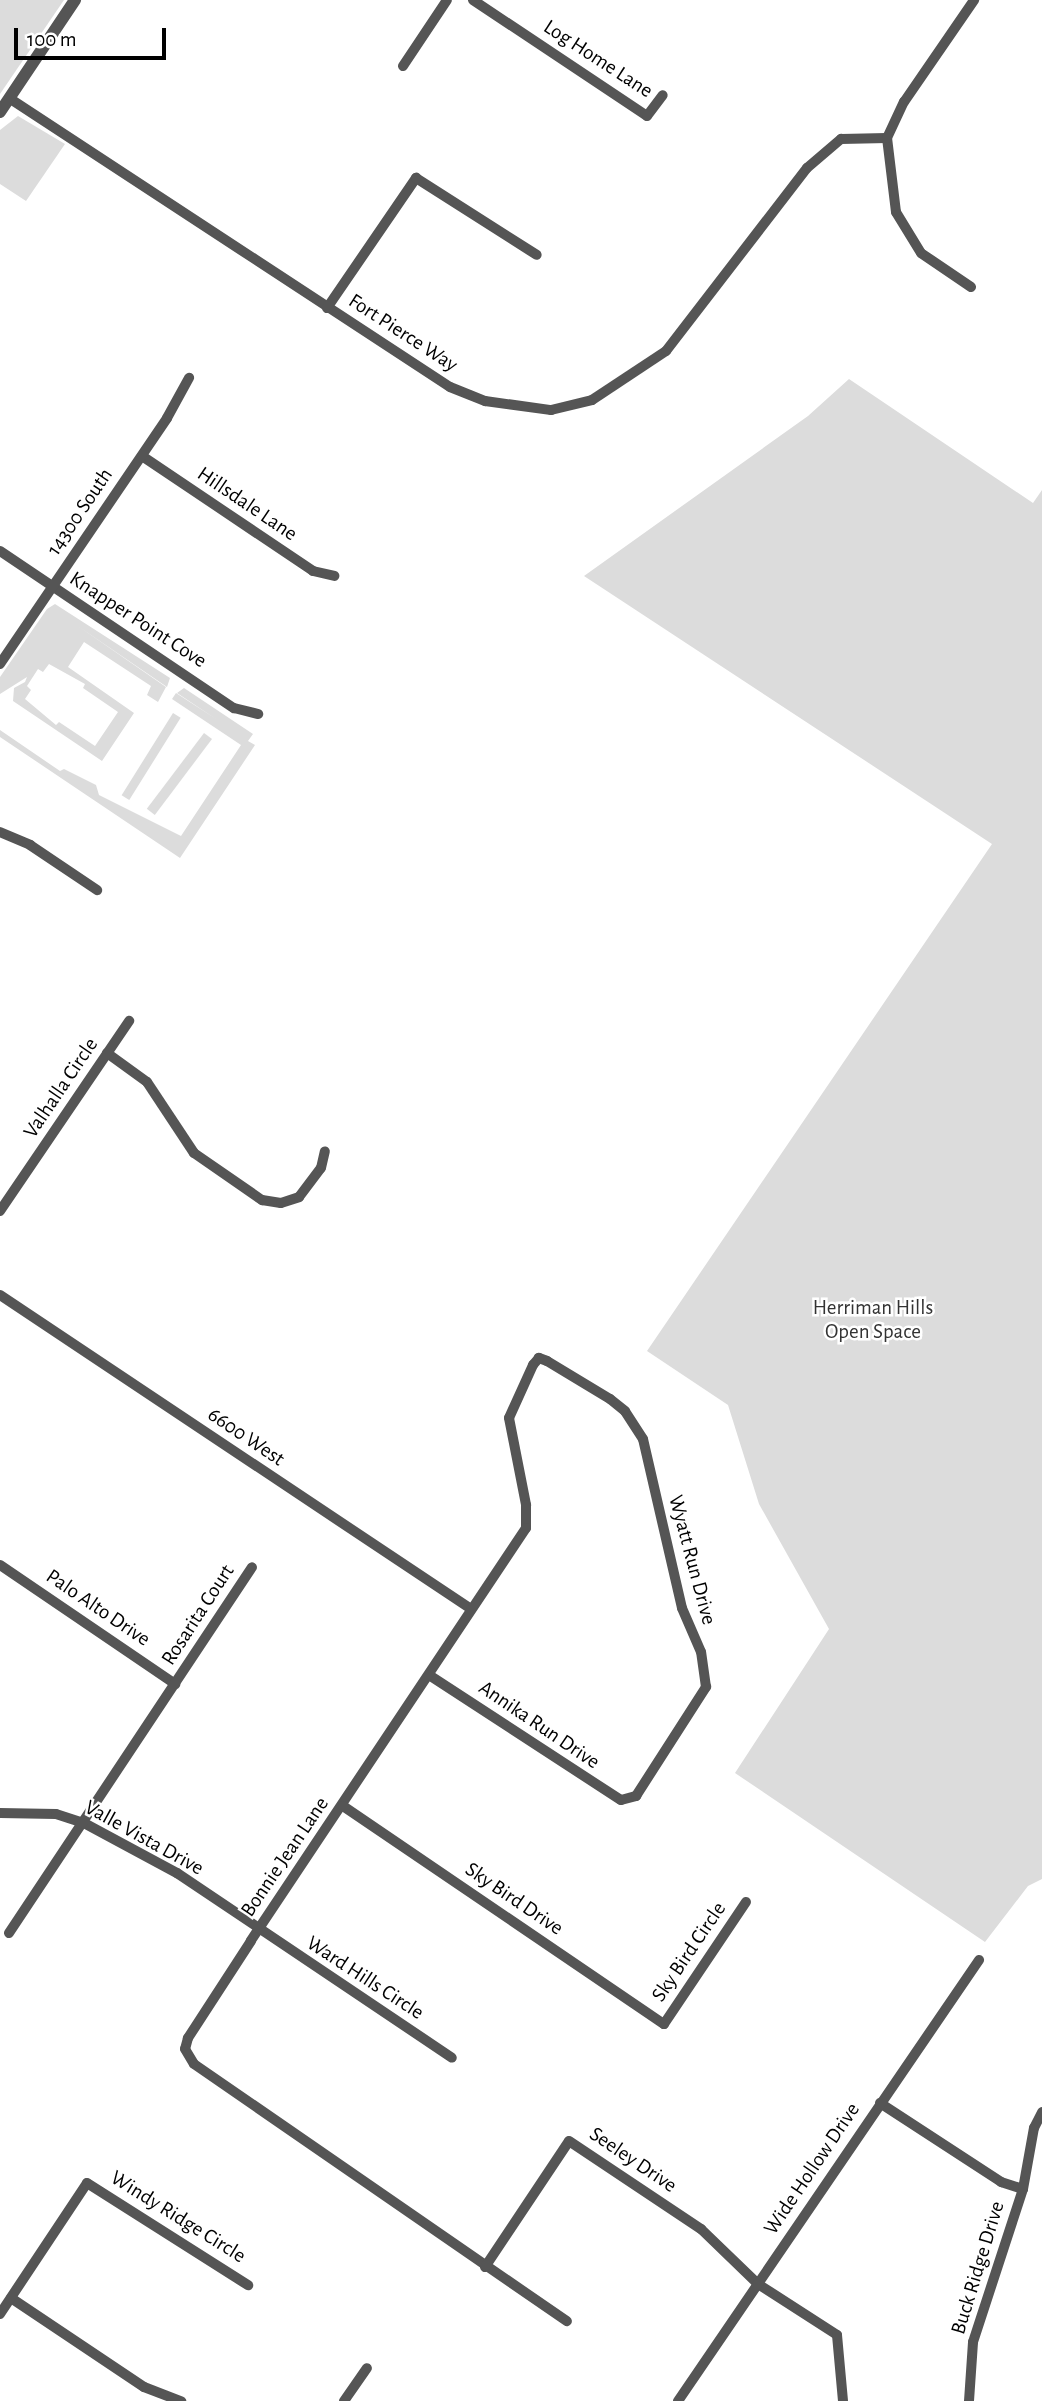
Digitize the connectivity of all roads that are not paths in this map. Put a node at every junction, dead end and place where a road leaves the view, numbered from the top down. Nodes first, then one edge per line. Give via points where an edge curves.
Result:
1 (75, 0) edge
2 (447, 0) edge
3 (473, 0) edge
4 (974, 0) edge
5 (403, 66) dead end
6 (663, 95) dead end
7 (9, 98) junction
8 (0, 111) edge
9 (887, 138) junction
10 (537, 255) dead end
11 (971, 286) dead end
12 (327, 307) junction
13 (189, 378) dead end
14 (142, 456) junction
15 (0, 551) edge
16 (334, 576) dead end
17 (52, 587) junction
18 (0, 664) edge
19 (258, 714) dead end
20 (0, 832) edge
21 (97, 890) dead end
22 (129, 1021) dead end
23 (107, 1053) junction
24 (325, 1151) dead end
25 (0, 1211) edge
26 (0, 1295) edge
27 (539, 1358) joint
28 (0, 1565) edge
29 (252, 1567) dead end
30 (471, 1609) junction
31 (429, 1675) junction
32 (175, 1684) junction
33 (630, 1800) joint
34 (343, 1806) junction
35 (0, 1813) edge
36 (84, 1823) junction
37 (746, 1902) dead end
38 (258, 1931) junction
39 (9, 1933) dead end
40 (979, 1960) dead end
41 (664, 2024) joint
42 (452, 2058) dead end
43 (880, 2102) junction
44 (1042, 2112) edge
45 (1023, 2189) junction
46 (485, 2267) junction
47 (758, 2284) junction
48 (248, 2285) dead end
49 (11, 2298) junction
50 (0, 2314) edge
51 (567, 2320) dead end
52 (367, 2368) dead end
53 (181, 2401) edge
54 (344, 2401) edge
55 (678, 2401) edge
56 (843, 2401) edge
57 (969, 2401) edge

1 - 7 street
2 - 5 street
3 - 6 street, Log Home Lane via 647,116
4 - 9 street via 904,102
7 - 8 street
7 - 12 street, Fort Pierce Way
9 - 11 street via 896,212 921,253
9 - 12 street, Fort Pierce Way via 841,139 807,168 666,351 592,400 551,410 485,401 419,369
10 - 12 street via 416,178
13 - 14 street, 14300 South
14 - 16 street, Hillsdale Lane via 313,571
14 - 17 street, 14300 South
15 - 17 street, Knapper Point Cove
17 - 18 street, 14300 South
17 - 19 street, Knapper Point Cove via 234,708
20 - 21 street via 30,845
22 - 23 street, Valhalla Circle
23 - 24 street via 147,1082 194,1153 262,1199 282,1203 299,1196 321,1168
23 - 25 street, Valhalla Circle
26 - 30 street, 6600 West
27 - 30 street, Bonnie Jean Lane via 516,1395 509,1418 526,1505 526,1528
27 - 33 street, Wyatt Run Drive via 610,1399 635,1423 643,1439 682,1608 701,1652 706,1687
28 - 32 street, Palo Alto Drive
29 - 32 street, Rosarita Court
30 - 31 street, Bonnie Jean Lane
31 - 33 street, Annika Run Drive via 613,1797
31 - 34 street, Bonnie Jean Lane
32 - 36 street, Rosarita Court
34 - 38 street, Bonnie Jean Lane
34 - 41 street, Sky Bird Drive
35 - 36 street, Valle Vista Drive via 56,1814
36 - 38 street, Valle Vista Drive via 177,1873
36 - 39 street, Rosarita Court
37 - 41 street, Sky Bird Circle
38 - 42 street, Ward Hills Circle
38 - 46 street, Bonnie Jean Lane via 188,2038 189,2057
40 - 43 street, Wide Hollow Drive
43 - 45 street via 1001,2182
43 - 47 street, Wide Hollow Drive
44 - 45 street, Buck Ridge Drive
45 - 57 street, Buck Ridge Drive via 973,2342
46 - 47 street, Seeley Drive via 569,2140 701,2229
46 - 51 street
47 - 55 street, Wide Hollow Drive
47 - 56 street via 837,2335
48 - 49 street, Windy Ridge Circle via 87,2183
49 - 50 street
49 - 53 street via 144,2388
52 - 54 street

